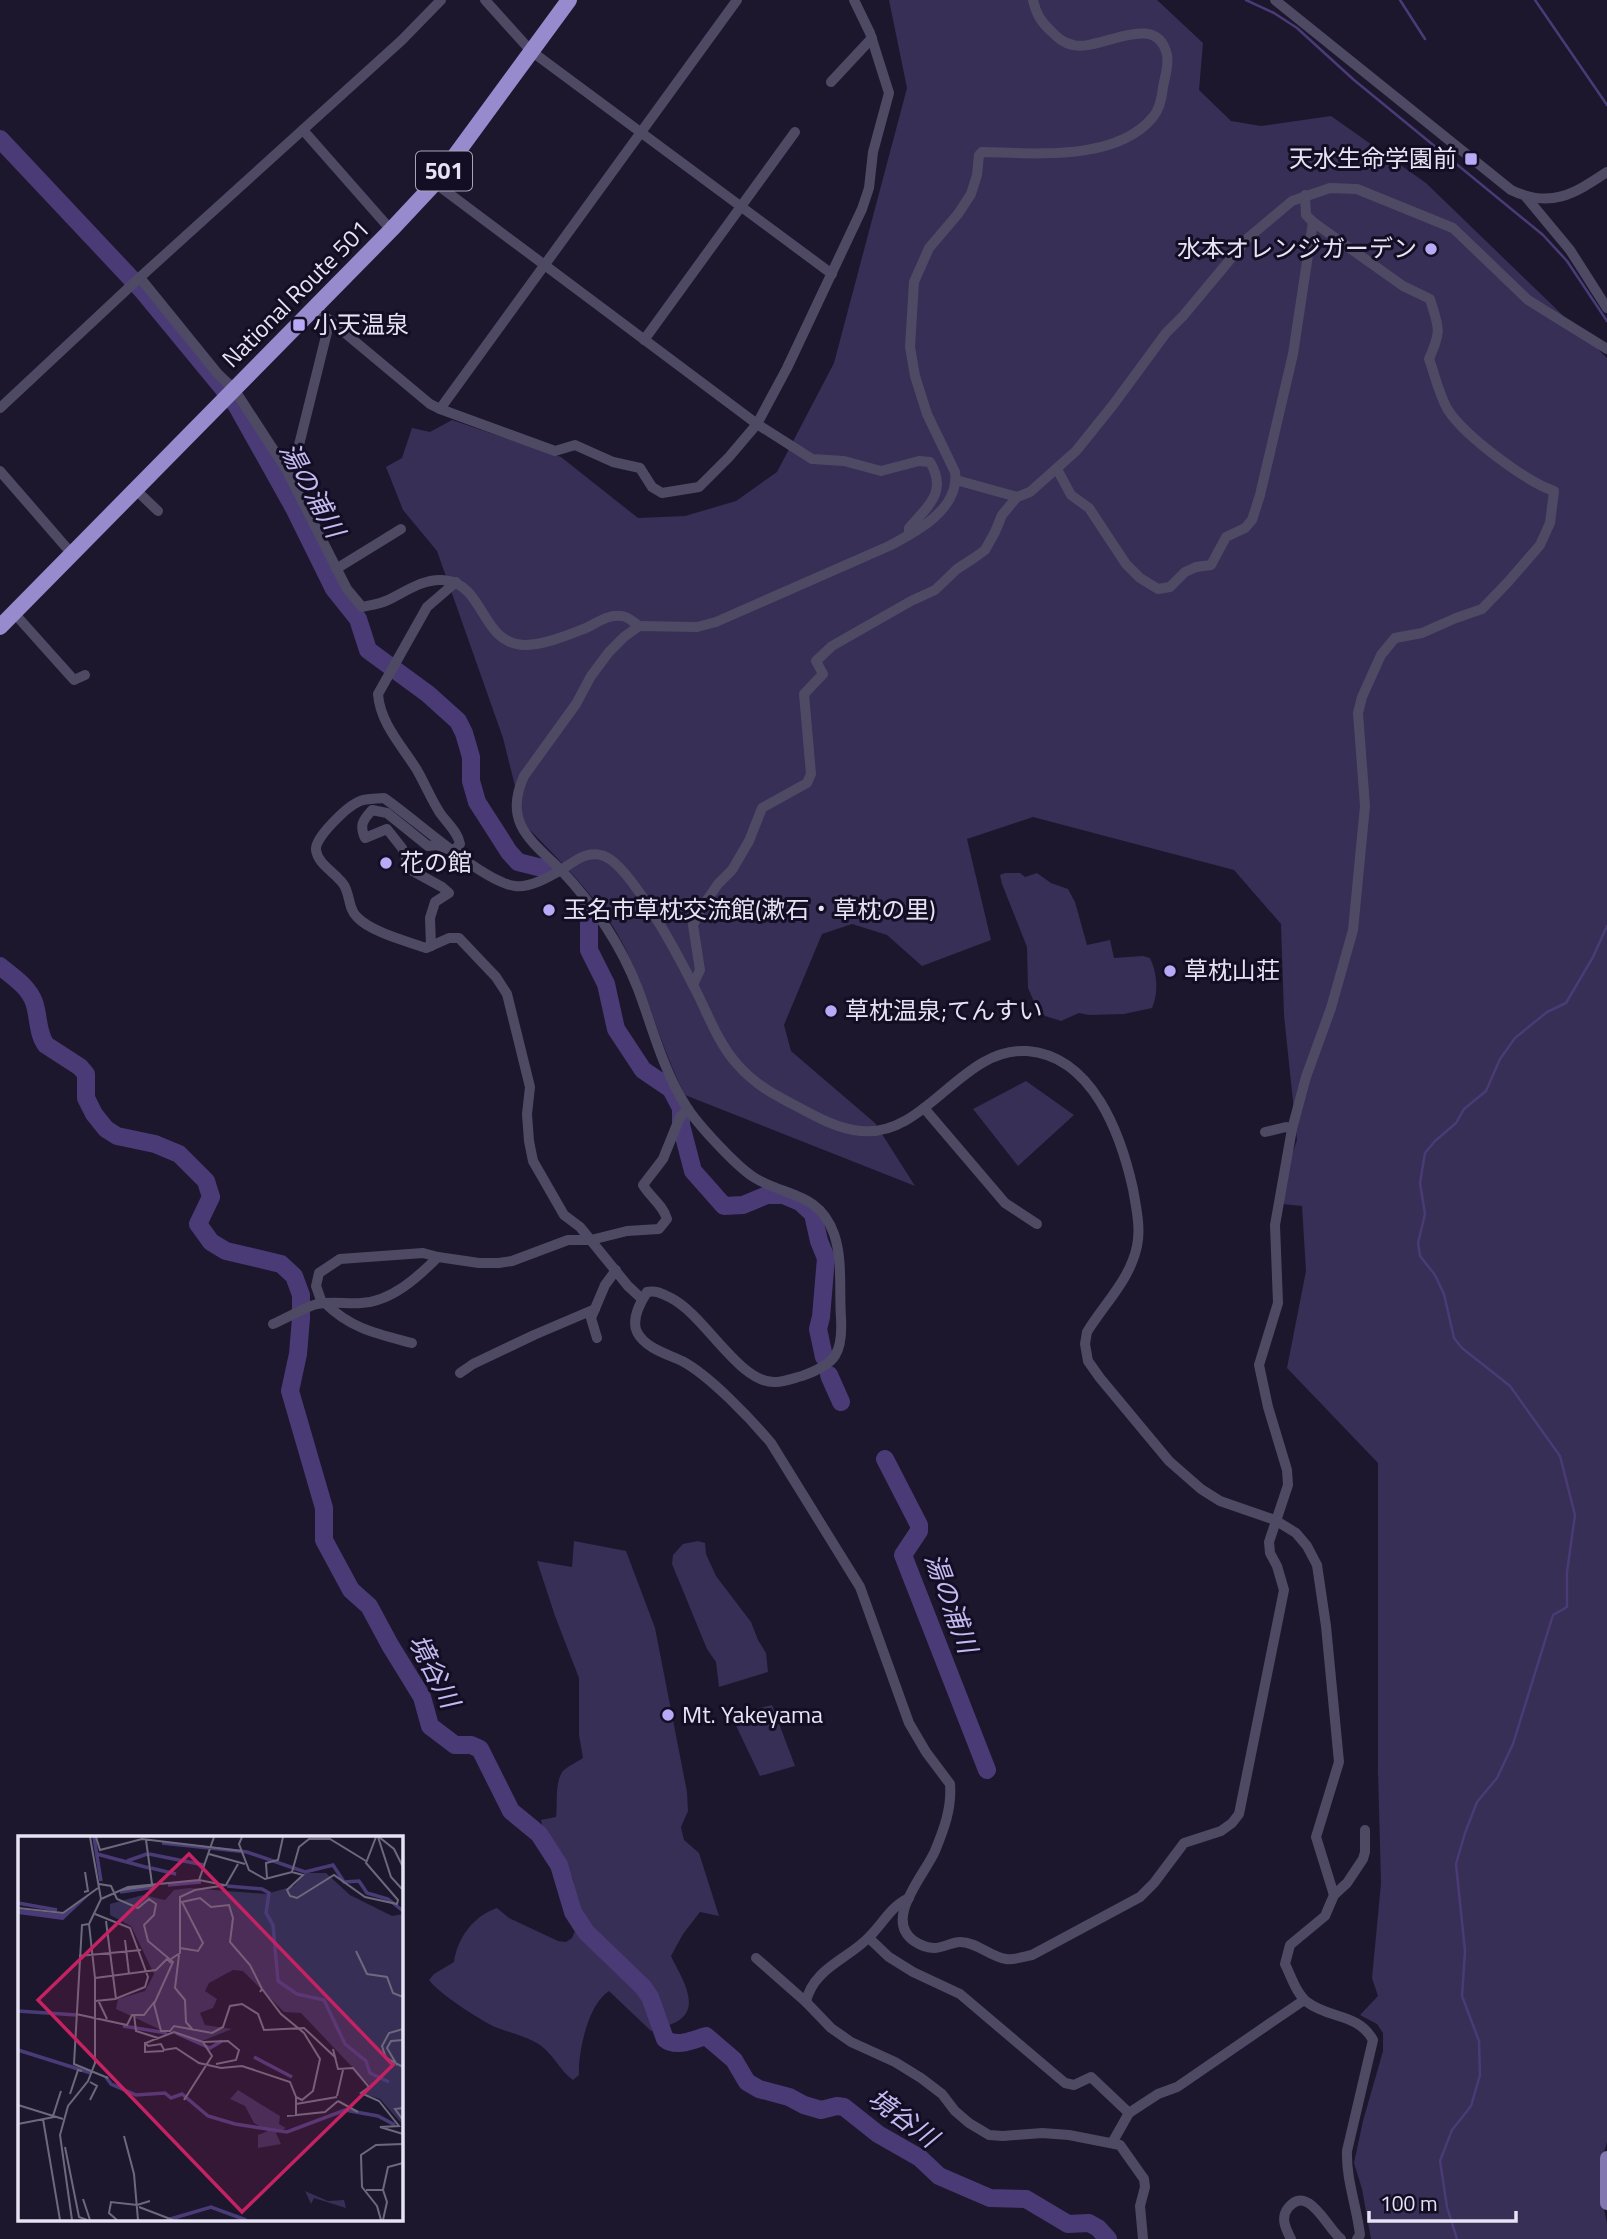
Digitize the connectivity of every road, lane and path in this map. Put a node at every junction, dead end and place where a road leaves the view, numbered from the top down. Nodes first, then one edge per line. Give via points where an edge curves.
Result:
1 (441, 0) edge
2 (485, 0) edge
3 (569, 0) edge
4 (737, 0) edge
5 (854, 0) edge
6 (1033, 0) edge
7 (1275, 0) edge
8 (872, 38) junction
9 (531, 51) junction
10 (831, 82) dead end
11 (303, 130) junction
12 (795, 132) dead end
13 (641, 134) junction
14 (1607, 172) edge
15 (435, 183) junction
16 (1305, 195) junction
17 (1526, 197) junction
18 (740, 207) junction
19 (1313, 222) junction
20 (391, 230) junction
21 (544, 265) junction
22 (832, 274) junction
23 (136, 282) junction
24 (315, 308) junction
25 (1607, 308) edge
26 (330, 320) junction
27 (644, 340) junction
28 (1607, 349) edge
29 (231, 393) junction
30 (0, 408) edge
31 (440, 409) junction
32 (757, 424) junction
33 (286, 469) junction
34 (1057, 469) junction
35 (0, 471) edge
36 (956, 480) junction
37 (136, 490) junction
38 (1017, 497) junction
39 (159, 511) dead end
40 (401, 529) dead end
41 (909, 535) junction
42 (72, 554) junction
43 (337, 569) junction
44 (456, 582) junction
45 (14, 613) junction
46 (639, 626) junction
47 (0, 627) edge
48 (85, 675) dead end
49 (453, 851) junction
50 (561, 870) junction
51 (431, 946) junction
52 (693, 985) junction
53 (924, 1108) junction
54 (684, 1113) junction
55 (1292, 1129) junction
56 (1265, 1132) dead end
57 (1037, 1224) dead end
58 (591, 1240) junction
59 (438, 1257) junction
60 (616, 1270) junction
61 (642, 1299) junction
62 (324, 1303) junction
63 (595, 1309) junction
64 (273, 1324) dead end
65 (597, 1338) dead end
66 (412, 1343) dead end
67 (460, 1373) dead end
68 (1275, 1520) junction
69 (1365, 1830) dead end
70 (1334, 1895) junction
71 (909, 1898) junction
72 (869, 1938) junction
73 (756, 1958) dead end
74 (1304, 2000) junction
75 (806, 2002) junction
76 (1129, 2113) junction
77 (1112, 2143) junction
78 (1607, 2158) edge
79 (1607, 2203) edge
80 (1143, 2239) edge
81 (1291, 2239) edge
82 (1341, 2239) edge
83 (1357, 2239) edge

1 - 11 street
2 - 9 street
3 - 9 highway, National Route 501 / 501
4 - 13 street
5 - 8 street
6 - 36 street via 1040,22 1075,46 1130,33 1148,34 1166,53 1166,74 1154,116 1116,143 1092,150 982,152 971,194 921,263 914,282 909,347 927,414
7 - 17 street via 1490,176
8 - 10 street
8 - 22 street via 889,93 873,152 869,188
9 - 13 street
9 - 15 highway, National Route 501 / 501
11 - 20 street
11 - 23 street
12 - 18 street
13 - 18 street
13 - 21 street
14 - 17 street via 1566,196
15 - 20 highway, National Route 501 / 501
15 - 21 street
16 - 19 street via 1306,215
16 - 28 street via 1330,188 1357,189 1453,228 1528,300
16 - 34 street via 1248,238
17 - 25 street via 1570,250
18 - 22 street
18 - 27 street
19 - 34 street via 1293,354 1252,520 1226,537 1211,565 1185,572 1170,587 1158,589 1140,578 1089,508 1071,495
19 - 55 street via 1403,286 1430,299 1439,337 1429,359 1446,407 1463,429 1518,473 1554,491 1550,523 1540,545 1508,582 1482,609 1422,633 1395,638 1381,655 1362,697 1358,713 1365,806 1353,930
20 - 24 highway, National Route 501 / 501
21 - 27 street
21 - 31 street
22 - 32 street
23 - 29 street
23 - 30 street
24 - 26 street
24 - 29 highway, National Route 501 / 501
26 - 31 street
26 - 33 street via 297,453
27 - 32 street
29 - 33 street
29 - 37 highway, National Route 501 / 501
31 - 32 street via 555,451 575,446 640,468 652,487 662,493 699,487
32 - 41 street via 812,459 844,461 881,471 930,462 936,473 936,493 909,528
33 - 43 street
34 - 38 street
35 - 42 street
36 - 38 street
36 - 41 street via 947,504
37 - 39 street
37 - 42 highway, National Route 501 / 501
38 - 52 street via 1002,514 985,550 935,590 832,646 816,661 823,674 804,694 811,774 807,783 762,808 732,870 702,907 693,925 699,970
40 - 43 street
41 - 46 street via 716,622 697,628
42 - 45 highway, National Route 501 / 501
43 - 44 street via 362,607 386,602 414,585 440,579
44 - 46 street via 480,606 497,635 510,644 551,639 612,616 624,616
44 - 49 street via 427,607 378,694 391,732 458,837 460,844
45 - 47 highway, National Route 501 / 501
45 - 48 street via 74,680
46 - 50 street via 609,652 591,676 518,789 517,819 522,830
49 - 50 street via 516,887
49 - 51 street via 428,846 387,813 372,810 363,820 365,838 387,829 411,870 449,893 435,902 430,918
49 - 51 street via 384,798 358,801 316,843 323,863 344,884 358,919 426,948
50 - 52 street via 584,855 615,863 638,892
50 - 54 street via 614,940 637,985
51 - 58 street via 458,938 507,994 530,1087 527,1114 533,1161 564,1215
52 - 53 street via 735,1063 768,1091 862,1132 895,1126
53 - 57 street via 1005,1203
53 - 68 street via 967,1073 1003,1053 1028,1051 1048,1056 1089,1087 1115,1129 1129,1171 1138,1244 1131,1268 1087,1332 1088,1361 1185,1476 1220,1501
54 - 58 street via 663,1159 643,1185 667,1219 659,1229
54 - 61 street via 753,1177 810,1200 822,1213 838,1249 843,1337 835,1357 824,1366 774,1383 737,1363 684,1304 656,1290
55 - 56 street
55 - 68 street via 1275,1225 1278,1303 1259,1365 1287,1470 1288,1485
58 - 59 street via 568,1240 499,1263
58 - 60 street
59 - 62 street via 389,1295 363,1304
59 - 62 street via 423,1253 340,1259 319,1273 316,1286
60 - 61 street
60 - 63 street
61 - 71 street via 635,1329 643,1342 686,1364 727,1397 771,1443 860,1587 909,1723 950,1784 948,1818
62 - 64 street
62 - 66 street via 361,1330
63 - 65 street via 591,1318
63 - 67 street
68 - 70 street via 1296,1533 1317,1565 1339,1762 1316,1837
68 - 71 street via 1270,1553 1284,1590 1239,1814 1232,1823 1184,1843 1140,1896 1032,1955 1016,1959 1003,1959 960,1942 920,1946 907,1936 902,1924
69 - 70 street via 1363,1859
70 - 74 street via 1325,1916 1290,1945 1285,1964
71 - 72 street via 897,1903
72 - 75 street via 826,1969
72 - 76 street via 913,1972 960,1994 1065,2083 1074,2085 1091,2077
73 - 75 street
74 - 76 street via 1177,2087
74 - 83 street via 1366,2027 1373,2040 1347,2151
75 - 77 street via 831,2028 920,2078 989,2135 1042,2133
76 - 77 street
77 - 80 street via 1120,2145 1144,2179 1140,2206
78 - 79 main road
81 - 82 street via 1285,2213 1299,2200 1314,2206

